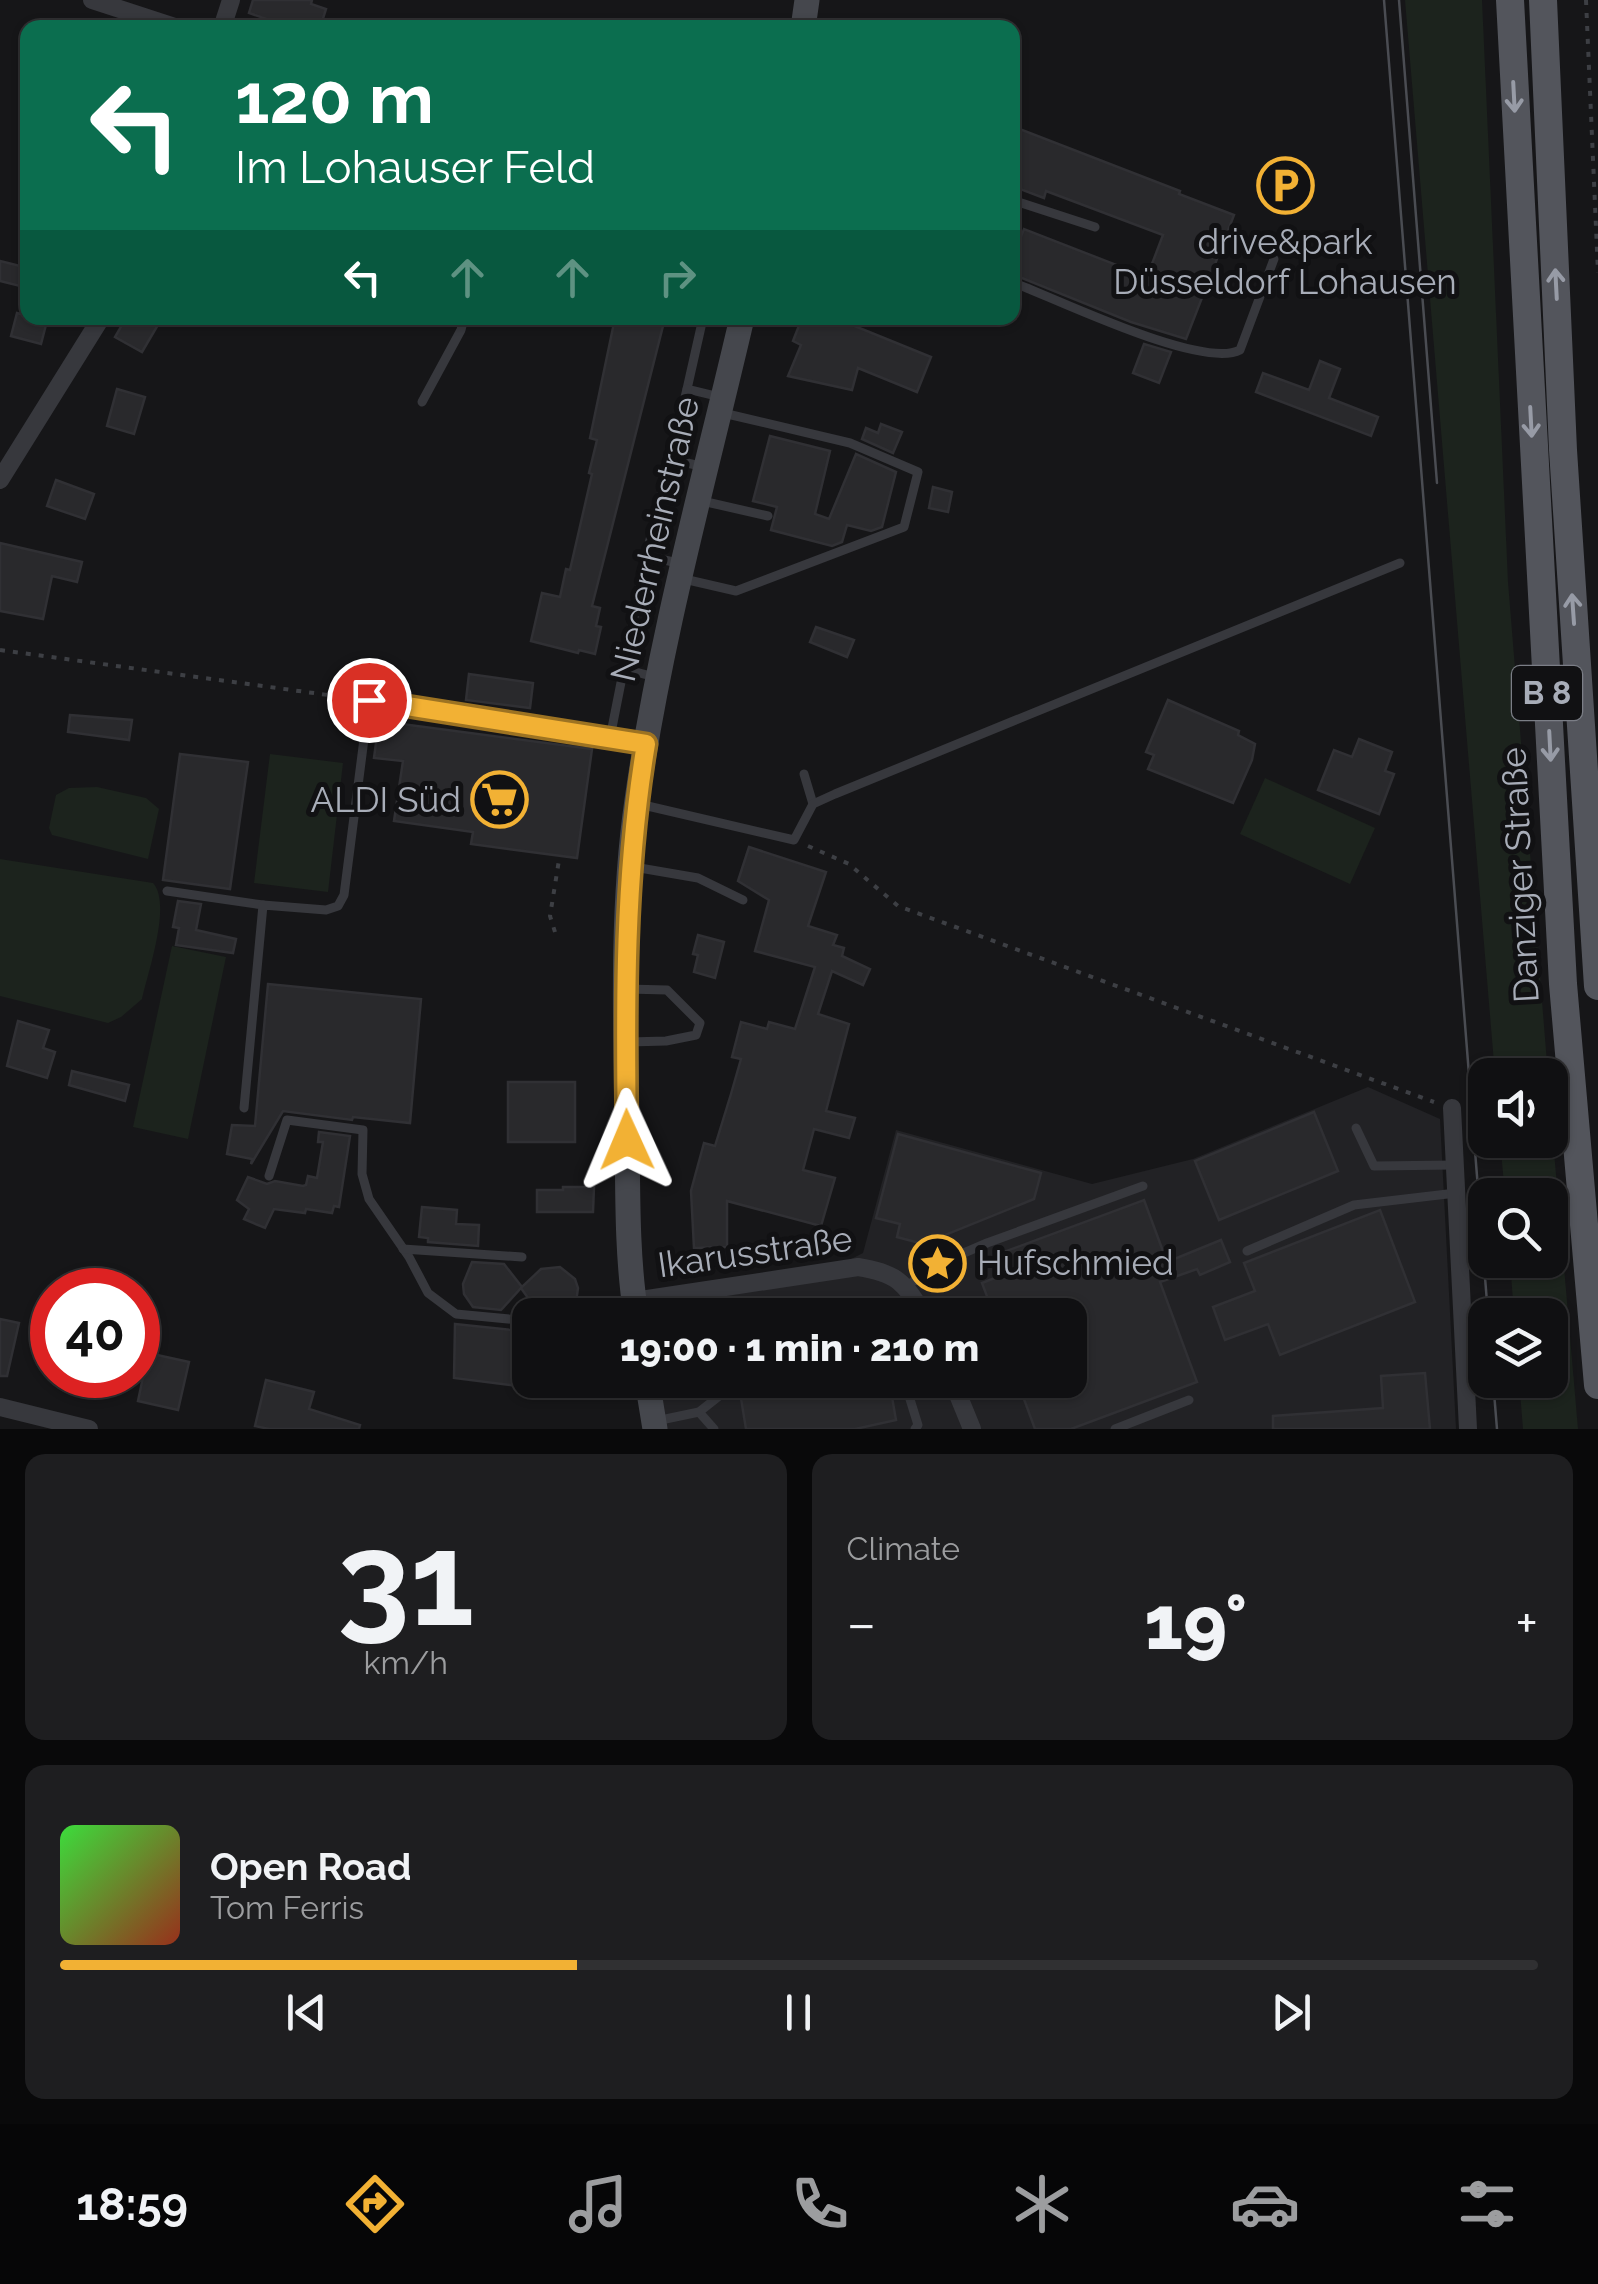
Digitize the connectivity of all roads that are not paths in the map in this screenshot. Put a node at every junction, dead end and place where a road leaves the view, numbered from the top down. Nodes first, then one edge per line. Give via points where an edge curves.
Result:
1 (92, 0) edge
2 (1510, 0) edge
3 (1543, 0) edge
4 (153, 20) edge
5 (1020, 203) edge
6 (1095, 227) dead end
7 (1274, 259) dead end
8 (1020, 285) edge
9 (97, 325) edge
10 (460, 325) edge
11 (701, 325) edge
12 (740, 325) edge
13 (687, 388) junction
14 (422, 402) dead end
15 (722, 405) junction
16 (668, 459) junction
17 (707, 468) junction
18 (0, 480) edge
19 (700, 501) junction
20 (768, 516) dead end
21 (646, 556) junction
22 (1400, 564) dead end
23 (683, 571) junction
24 (624, 669) junction
25 (658, 678) junction
26 (610, 738) junction
27 (646, 744) junction
28 (804, 774) dead end
29 (636, 803) junction
30 (813, 804) junction
31 (631, 867) junction
32 (167, 891) dead end
33 (743, 900) dead end
34 (263, 905) junction
35 (1598, 986) edge
36 (626, 990) junction
37 (626, 1042) junction
38 (244, 1108) dead end
39 (1452, 1108) road end
40 (1356, 1128) dead end
41 (1455, 1165) junction
42 (269, 1176) dead end
43 (1144, 1186) dead end
44 (1456, 1193) junction
45 (404, 1249) junction
46 (1246, 1251) dead end
47 (522, 1258) dead end
48 (906, 1286) junction
49 (634, 1298) edge
50 (689, 1298) edge
51 (913, 1298) edge
52 (512, 1320) edge
53 (1598, 1385) edge
54 (650, 1398) edge
55 (716, 1398) edge
56 (910, 1398) edge
57 (959, 1398) edge
58 (1188, 1400) dead end
59 (0, 1407) edge
60 (698, 1412) junction
61 (654, 1425) edge
62 (89, 1429) edge
63 (714, 1429) edge
64 (915, 1429) edge
65 (972, 1429) edge
66 (1114, 1429) edge
67 (1468, 1429) edge

1 - 4 street
2 -> 53 main road, Danziger Straße / B 8 via 1563,984
35 -> 3 main road, Danziger Straße / B 8 via 1563,450
5 - 6 lane
7 - 8 lane via 1240,350 1230,355 1190,352
9 - 18 street
10 - 14 lane
11 - 13 lane
12 - 15 street, Niederrheinstraße
13 - 15 lane
13 - 16 lane
15 - 17 street, Niederrheinstraße
15 - 23 lane via 850,443 918,472 904,527 736,591
16 - 17 lane
16 - 21 lane
17 - 19 street, Niederrheinstraße
19 - 20 lane
19 - 23 street, Niederrheinstraße
21 - 23 lane
21 - 24 lane
22 - 30 lane
23 - 25 street, Niederrheinstraße
24 - 25 lane
24 - 26 lane
25 - 27 street, Niederrheinstraße
26 - 27 lane
26 - 34 lane via 369,700 344,895 326,910
27 - 29 street, Niederrheinstraße
28 - 30 lane
29 - 30 lane via 794,840
29 - 31 street, Niederrheinstraße
31 - 33 lane via 698,878
31 - 36 street, Niederrheinstraße
32 - 34 lane
34 - 38 lane
36 - 37 street, Niederrheinstraße
36 - 37 lane via 667,990 697,1016 700,1029 687,1039
37 - 49 street, Niederrheinstraße
39 - 41 street
40 - 41 lane via 1374,1166
41 - 44 street
42 - 45 lane via 287,1120 363,1130 369,1199
43 - 48 lane via 986,1242
44 - 46 lane via 1354,1204
44 - 67 street
45 - 47 lane
45 - 52 lane via 428,1293 456,1314
48 - 50 street, Ikarusstraße via 886,1271 858,1267
48 - 51 street
54 - 61 street
55 - 60 lane
56 - 64 lane
57 - 65 street
58 - 66 lane
59 - 62 street
60 - 61 lane
60 - 63 lane

